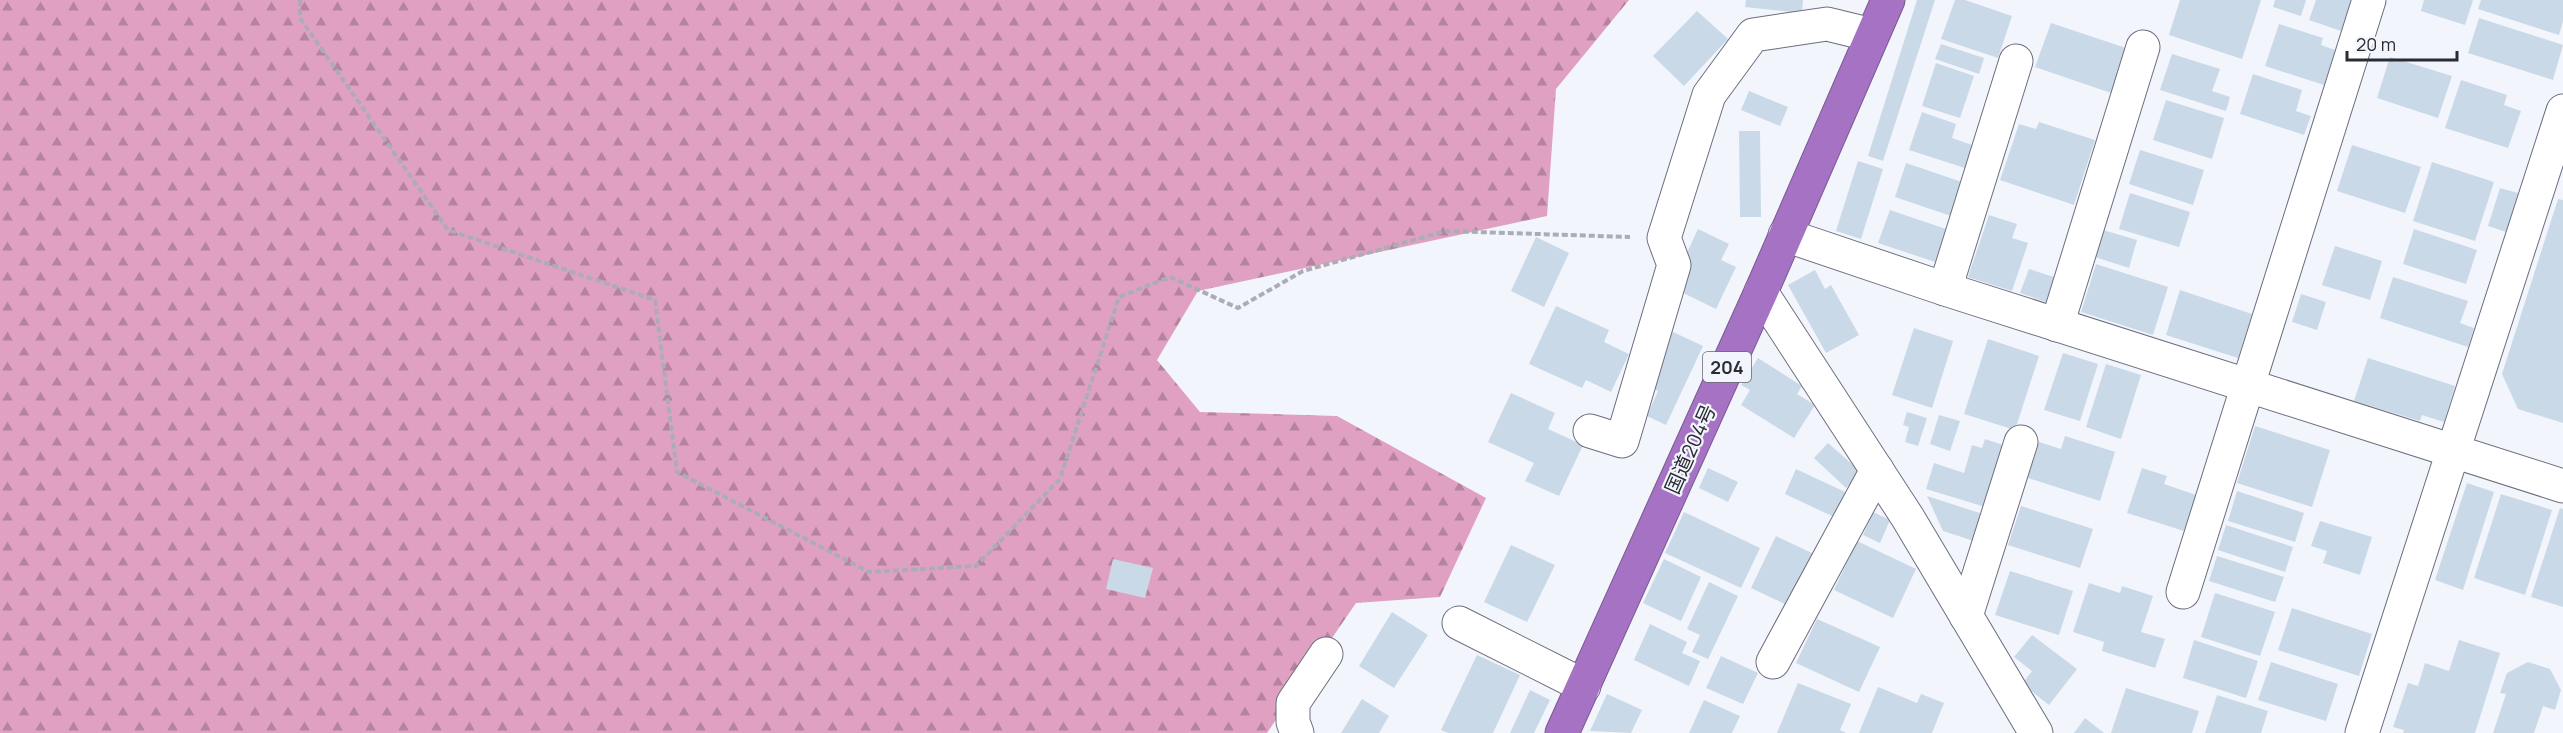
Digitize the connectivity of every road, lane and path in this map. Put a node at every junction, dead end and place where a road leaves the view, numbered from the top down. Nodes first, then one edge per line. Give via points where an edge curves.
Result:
1 (300, 0) edge
2 (1887, 0) edge
3 (2369, 0) edge
4 (1828, 12) edge
5 (1872, 35) junction
6 (2143, 46) dead end
7 (2016, 61) dead end
8 (2563, 111) edge
9 (1785, 235) junction
10 (1664, 238) junction
11 (1945, 289) junction
12 (1761, 292) junction
13 (2057, 325) junction
14 (2248, 386) junction
15 (1590, 431) dead end
16 (2021, 442) dead end
17 (2453, 451) junction
18 (1877, 470) junction
19 (2563, 486) edge
20 (2183, 592) dead end
21 (1966, 616) junction
22 (1459, 623) dead end
23 (1326, 654) dead end
24 (1773, 662) dead end
25 (1584, 686) junction
26 (1297, 733) edge
27 (1562, 733) edge
28 (2036, 733) edge
29 (2362, 733) edge

1 - 10 path via 300,18 448,230 655,300 677,472 869,572 976,566 1060,479 1119,297 1170,277 1238,308 1303,271 1446,231
2 - 5 highway, 国道204号 / 204
3 - 14 street
4 - 5 street
4 - 10 street via 1753,35 1709,95
5 - 9 highway, 国道204号 / 204
6 - 13 street
7 - 11 street
8 - 17 street
9 - 11 street
9 - 12 highway, 国道204号 / 204
10 - 15 street via 1674,265 1622,441
11 - 13 street
12 - 18 street
12 - 25 highway, 国道204号 / 204
13 - 14 street
14 - 17 street
14 - 20 street
16 - 21 street
17 - 19 street
17 - 29 street
18 - 21 street
18 - 24 street
21 - 28 street
22 - 25 street
23 - 26 street via 1293,703
25 - 27 highway, 国道204号 / 204

